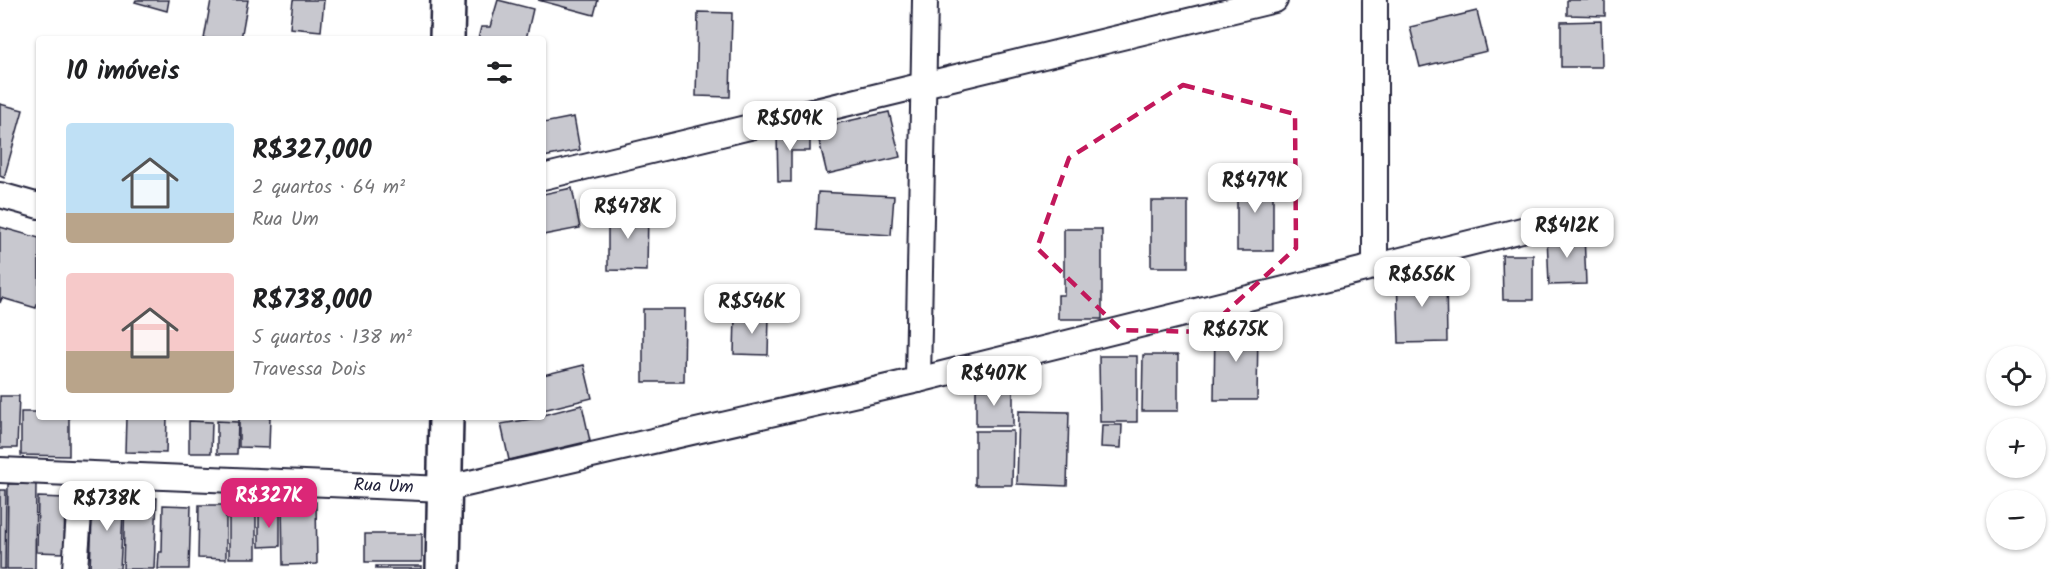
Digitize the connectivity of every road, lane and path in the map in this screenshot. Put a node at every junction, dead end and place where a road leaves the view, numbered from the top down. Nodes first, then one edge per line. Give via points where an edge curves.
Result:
1 (448, 0) edge
2 (925, 0) edge
3 (1275, 0) edge
4 (1375, 0) edge
5 (447, 36) edge
6 (924, 86) junction
7 (546, 176) edge
8 (0, 195) edge
9 (36, 205) edge
10 (1526, 230) dead end
11 (1375, 266) junction
12 (918, 380) junction
13 (446, 420) edge
14 (0, 470) edge
15 (82, 474) junction
16 (444, 489) junction
17 (75, 569) edge
18 (443, 569) edge

1 - 5 street
2 - 6 street
3 - 6 street
4 - 11 street
6 - 7 street
6 - 12 street
8 - 9 street
10 - 11 street, Rua Um
11 - 12 street, Rua Um
12 - 16 street, Rua Um
13 - 16 street
14 - 15 street, Rua Um
15 - 16 street, Rua Um
15 - 17 street
16 - 18 street

